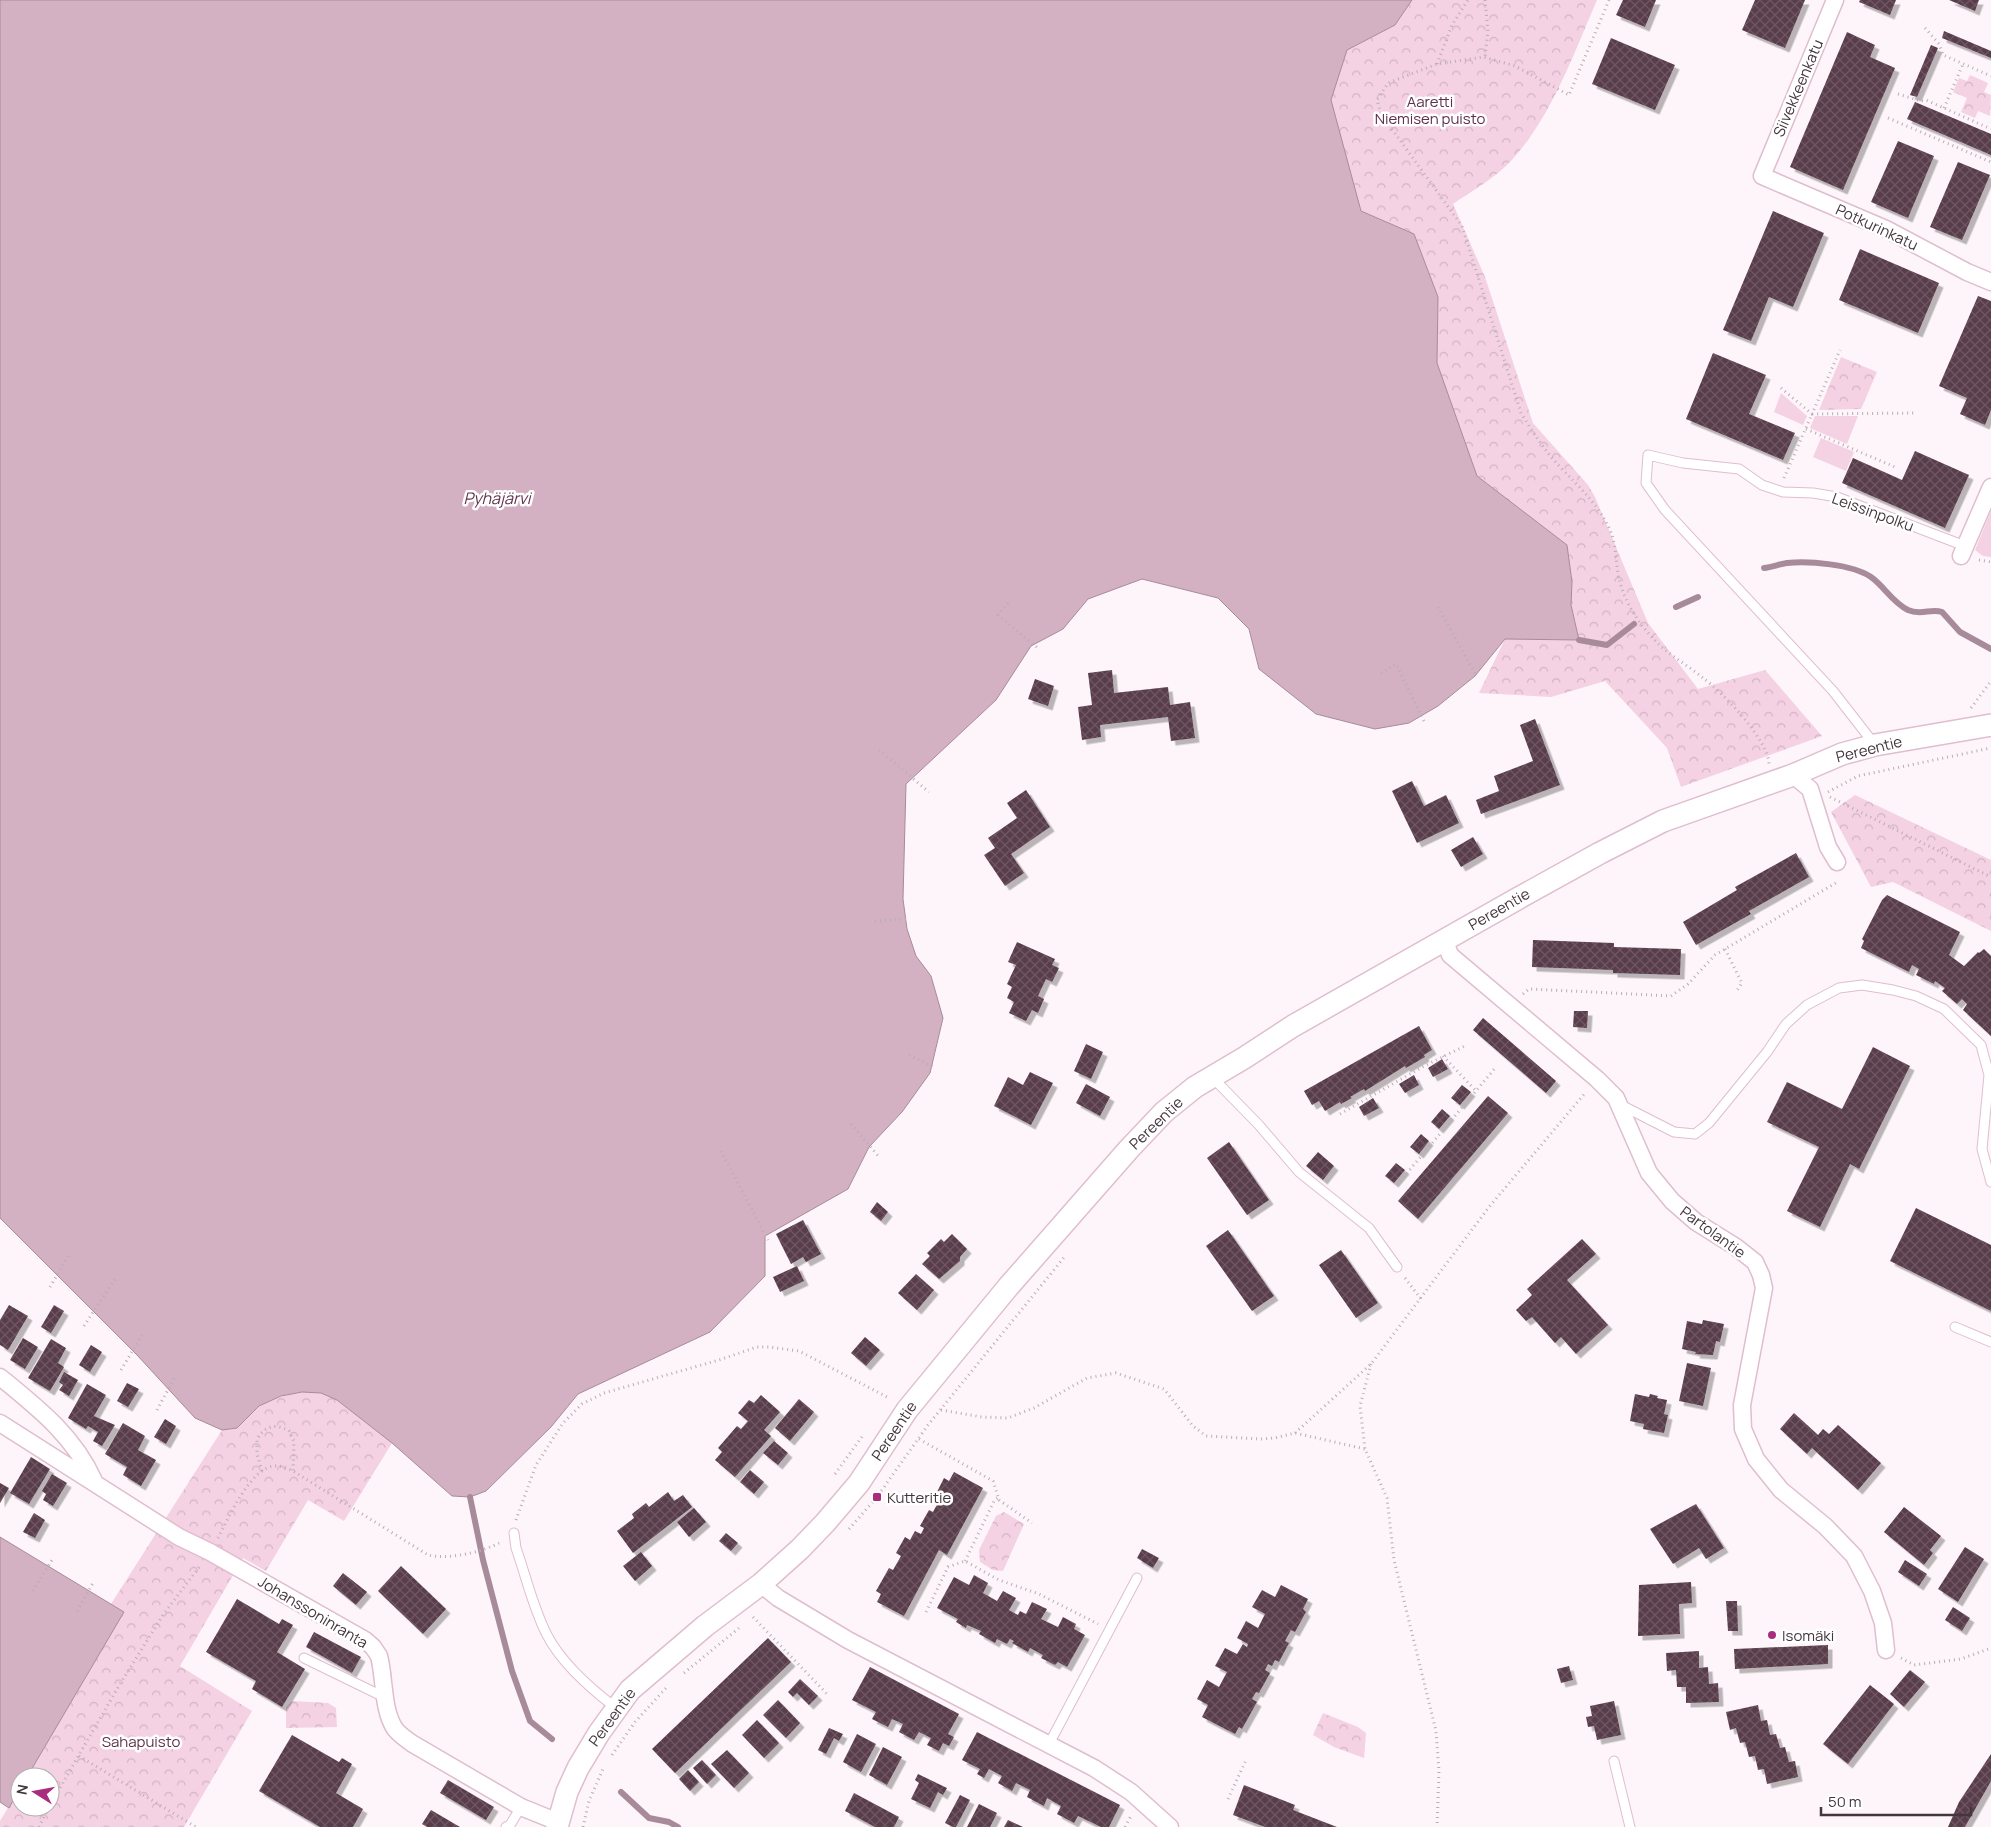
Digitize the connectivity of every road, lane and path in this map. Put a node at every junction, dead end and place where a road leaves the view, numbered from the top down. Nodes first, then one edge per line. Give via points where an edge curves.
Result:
1 (1468, 0) edge
2 (1485, 0) edge
3 (1609, 0) edge
4 (1835, 0) edge
5 (1925, 28) dead end
6 (1485, 57) junction
7 (1437, 64) junction
8 (1963, 64) junction
9 (1991, 76) edge
10 (1898, 94) dead end
11 (1944, 108) junction
12 (1888, 118) dead end
13 (1990, 127) edge
14 (1991, 162) edge
15 (1762, 176) joint
16 (1991, 282) edge
17 (1840, 350) dead end
18 (1781, 388) dead end
19 (1917, 413) dead end
20 (1812, 414) junction
21 (1806, 429) junction
22 (1895, 466) dead end
23 (1991, 487) edge
24 (1779, 491) junction
25 (1960, 548) joint
26 (1008, 603) dead end
27 (1438, 607) dead end
28 (1039, 650) dead end
29 (1380, 673) dead end
30 (1477, 677) dead end
31 (1991, 681) edge
32 (1970, 710) dead end
33 (1424, 721) dead end
34 (1991, 725) edge
35 (1875, 746) junction
36 (878, 750) dead end
37 (1768, 755) dead end
38 (1793, 775) junction
39 (929, 792) dead end
40 (1823, 794) dead end
41 (1837, 862) dead end
42 (1845, 877) dead end
43 (1991, 877) edge
44 (908, 918) dead end
45 (875, 921) dead end
46 (1445, 940) junction
47 (1725, 949) junction
48 (1736, 992) dead end
49 (1509, 1005) junction
50 (1467, 1044) dead end
51 (909, 1055) dead end
52 (1443, 1056) junction
53 (936, 1068) dead end
54 (1496, 1068) dead end
55 (1211, 1076) junction
56 (1597, 1079) junction
57 (1476, 1092) junction
58 (1619, 1104) junction
59 (1340, 1114) dead end
60 (851, 1124) dead end
61 (721, 1151) dead end
62 (880, 1158) dead end
63 (1991, 1182) edge
64 (1397, 1185) dead end
65 (768, 1240) dead end
66 (70, 1252) dead end
67 (1397, 1267) joint
68 (114, 1279) dead end
69 (50, 1288) dead end
70 (1421, 1299) junction
71 (84, 1326) dead end
72 (1956, 1327) dead end
73 (142, 1335) dead end
74 (1991, 1342) edge
75 (1371, 1364) junction
76 (121, 1370) dead end
77 (176, 1375) dead end
78 (0, 1377) edge
79 (889, 1398) dead end
80 (157, 1410) dead end
81 (940, 1410) dead end
82 (0, 1423) edge
83 (869, 1427) dead end
84 (1295, 1432) junction
85 (918, 1439) dead end
86 (1365, 1449) junction
87 (262, 1470) junction
88 (293, 1471) junction
89 (835, 1474) dead end
90 (94, 1482) junction
91 (999, 1498) junction
92 (1032, 1522) dead end
93 (514, 1533) joint
94 (498, 1544) dead end
95 (210, 1552) junction
96 (52, 1560) dead end
97 (965, 1561) junction
98 (1137, 1578) dead end
99 (94, 1583) dead end
100 (761, 1584) junction
101 (33, 1591) dead end
102 (77, 1611) dead end
103 (926, 1612) dead end
104 (753, 1617) dead end
105 (1109, 1630) junction
106 (1991, 1648) edge
107 (1886, 1650) joint
108 (304, 1658) dead end
109 (828, 1695) dead end
110 (386, 1698) junction
111 (616, 1708) junction
112 (635, 1722) dead end
113 (1049, 1744) junction
114 (79, 1756) junction
115 (609, 1760) dead end
116 (1246, 1760) dead end
117 (1614, 1761) dead end
118 (604, 1767) dead end
119 (60, 1788) edge
120 (1228, 1799) dead end
121 (521, 1807) junction
122 (558, 1824) edge
123 (196, 1827) edge
124 (506, 1827) edge
125 (583, 1827) edge
126 (1170, 1827) edge
127 (1437, 1827) edge
128 (1630, 1827) edge

1 - 7 path via 1452,25
2 - 6 path via 1488,31
3 - 6 path via 1569,95 1515,66
4 - 15 street, Siivekkeenkatu
5 - 8 path via 1939,44 1943,55
6 - 7 path
7 - 37 path via 1388,83 1377,100 1380,114 1462,226 1521,413 1534,436 1590,497 1608,525 1616,548 1625,597 1649,635 1722,695 1749,725
8 - 9 path
8 - 11 path
10 - 11 path
11 - 13 path
12 - 14 path
15 - 16 street, Potkurinkatu via 1886,229
17 - 20 path
18 - 20 path
19 - 20 path
20 - 21 path
21 - 22 path
21 - 24 path
23 - 25 street
24 - 25 lane, Leissinpolku via 1838,497
24 - 35 lane, Leissinpolku via 1762,485 1739,469 1683,463 1648,455 1646,483 1665,510 1833,692
26 - 28 path via 998,615
27 - 30 path
29 - 33 path via 1396,664
31 - 32 path
34 - 35 street, Pereentie
35 - 38 street, Pereentie via 1842,754
36 - 39 path
38 - 41 street via 1810,789 1828,847
38 - 46 street, Pereentie via 1663,821
40 - 43 path
42 - 47 path
44 - 45 path
46 - 49 street, Partolantie via 1450,956
46 - 55 street, Pereentie
47 - 48 path via 1742,983
47 - 49 path via 1671,996 1529,989
49 - 56 street, Partolantie
50 - 52 path
51 - 53 path
52 - 57 path
52 - 59 path
54 - 57 path
55 - 67 lane via 1258,1124 1298,1172 1369,1228
55 - 100 street, Pereentie via 1164,1112 1117,1162 907,1410 849,1497 800,1549
56 - 58 street, Partolantie
56 - 70 path via 1489,1207
57 - 64 path
58 - 63 lane via 1674,1132 1695,1134 1709,1123 1786,1024 1807,1005 1839,988 1862,985 1893,990 1944,1009 1981,1045 1989,1075 1982,1148
58 - 107 street, Partolantie via 1649,1172 1672,1201 1696,1222 1755,1262 1764,1288 1742,1405 1743,1429 1756,1459 1781,1490 1825,1526 1854,1556 1872,1591
60 - 62 path
61 - 65 path
66 - 69 path
67 - 70 path
68 - 71 path
70 - 75 path
72 - 74 lane
73 - 76 path
75 - 84 path
75 - 86 path via 1360,1406
77 - 80 path
78 - 90 street via 72,1443 86,1462
79 - 93 path via 799,1351 769,1347 604,1393 582,1404 558,1430 536,1465 517,1514
81 - 84 path via 982,1418 1008,1418 1034,1408 1087,1378 1116,1373 1164,1389 1193,1426 1206,1436 1262,1439
82 - 90 street, Johanssoninranta
83 - 89 path
84 - 86 path
85 - 91 path via 993,1481
86 - 127 path via 1387,1498 1394,1560 1436,1731 1439,1772
87 - 88 path via 277,1465
87 - 88 path via 256,1439 266,1428 278,1426 289,1431 294,1441
87 - 95 path via 239,1498
88 - 94 path via 428,1555 440,1558 456,1556
90 - 95 street, Johanssoninranta via 179,1537
91 - 92 path
91 - 97 path via 994,1501
93 - 111 lane via 516,1548 548,1637 589,1686
95 - 110 street, Johanssoninranta via 373,1647 379,1656
95 - 114 path via 163,1615
96 - 101 path
97 - 103 path via 948,1568
97 - 105 path
98 - 105 lane
99 - 102 path
100 - 111 street, Pereentie via 647,1674
100 - 113 street via 778,1598 848,1640
104 - 109 path
105 - 113 lane
106 - 107 path via 1962,1660 1914,1665
108 - 110 lane
110 - 121 street, Johanssoninranta via 390,1719 402,1736
111 - 122 street, Pereentie via 571,1780
112 - 115 path
113 - 126 street via 1130,1792
114 - 119 path
114 - 123 path
116 - 120 path
117 - 128 lane
118 - 125 path
121 - 122 street, Johanssoninranta
121 - 124 lane

